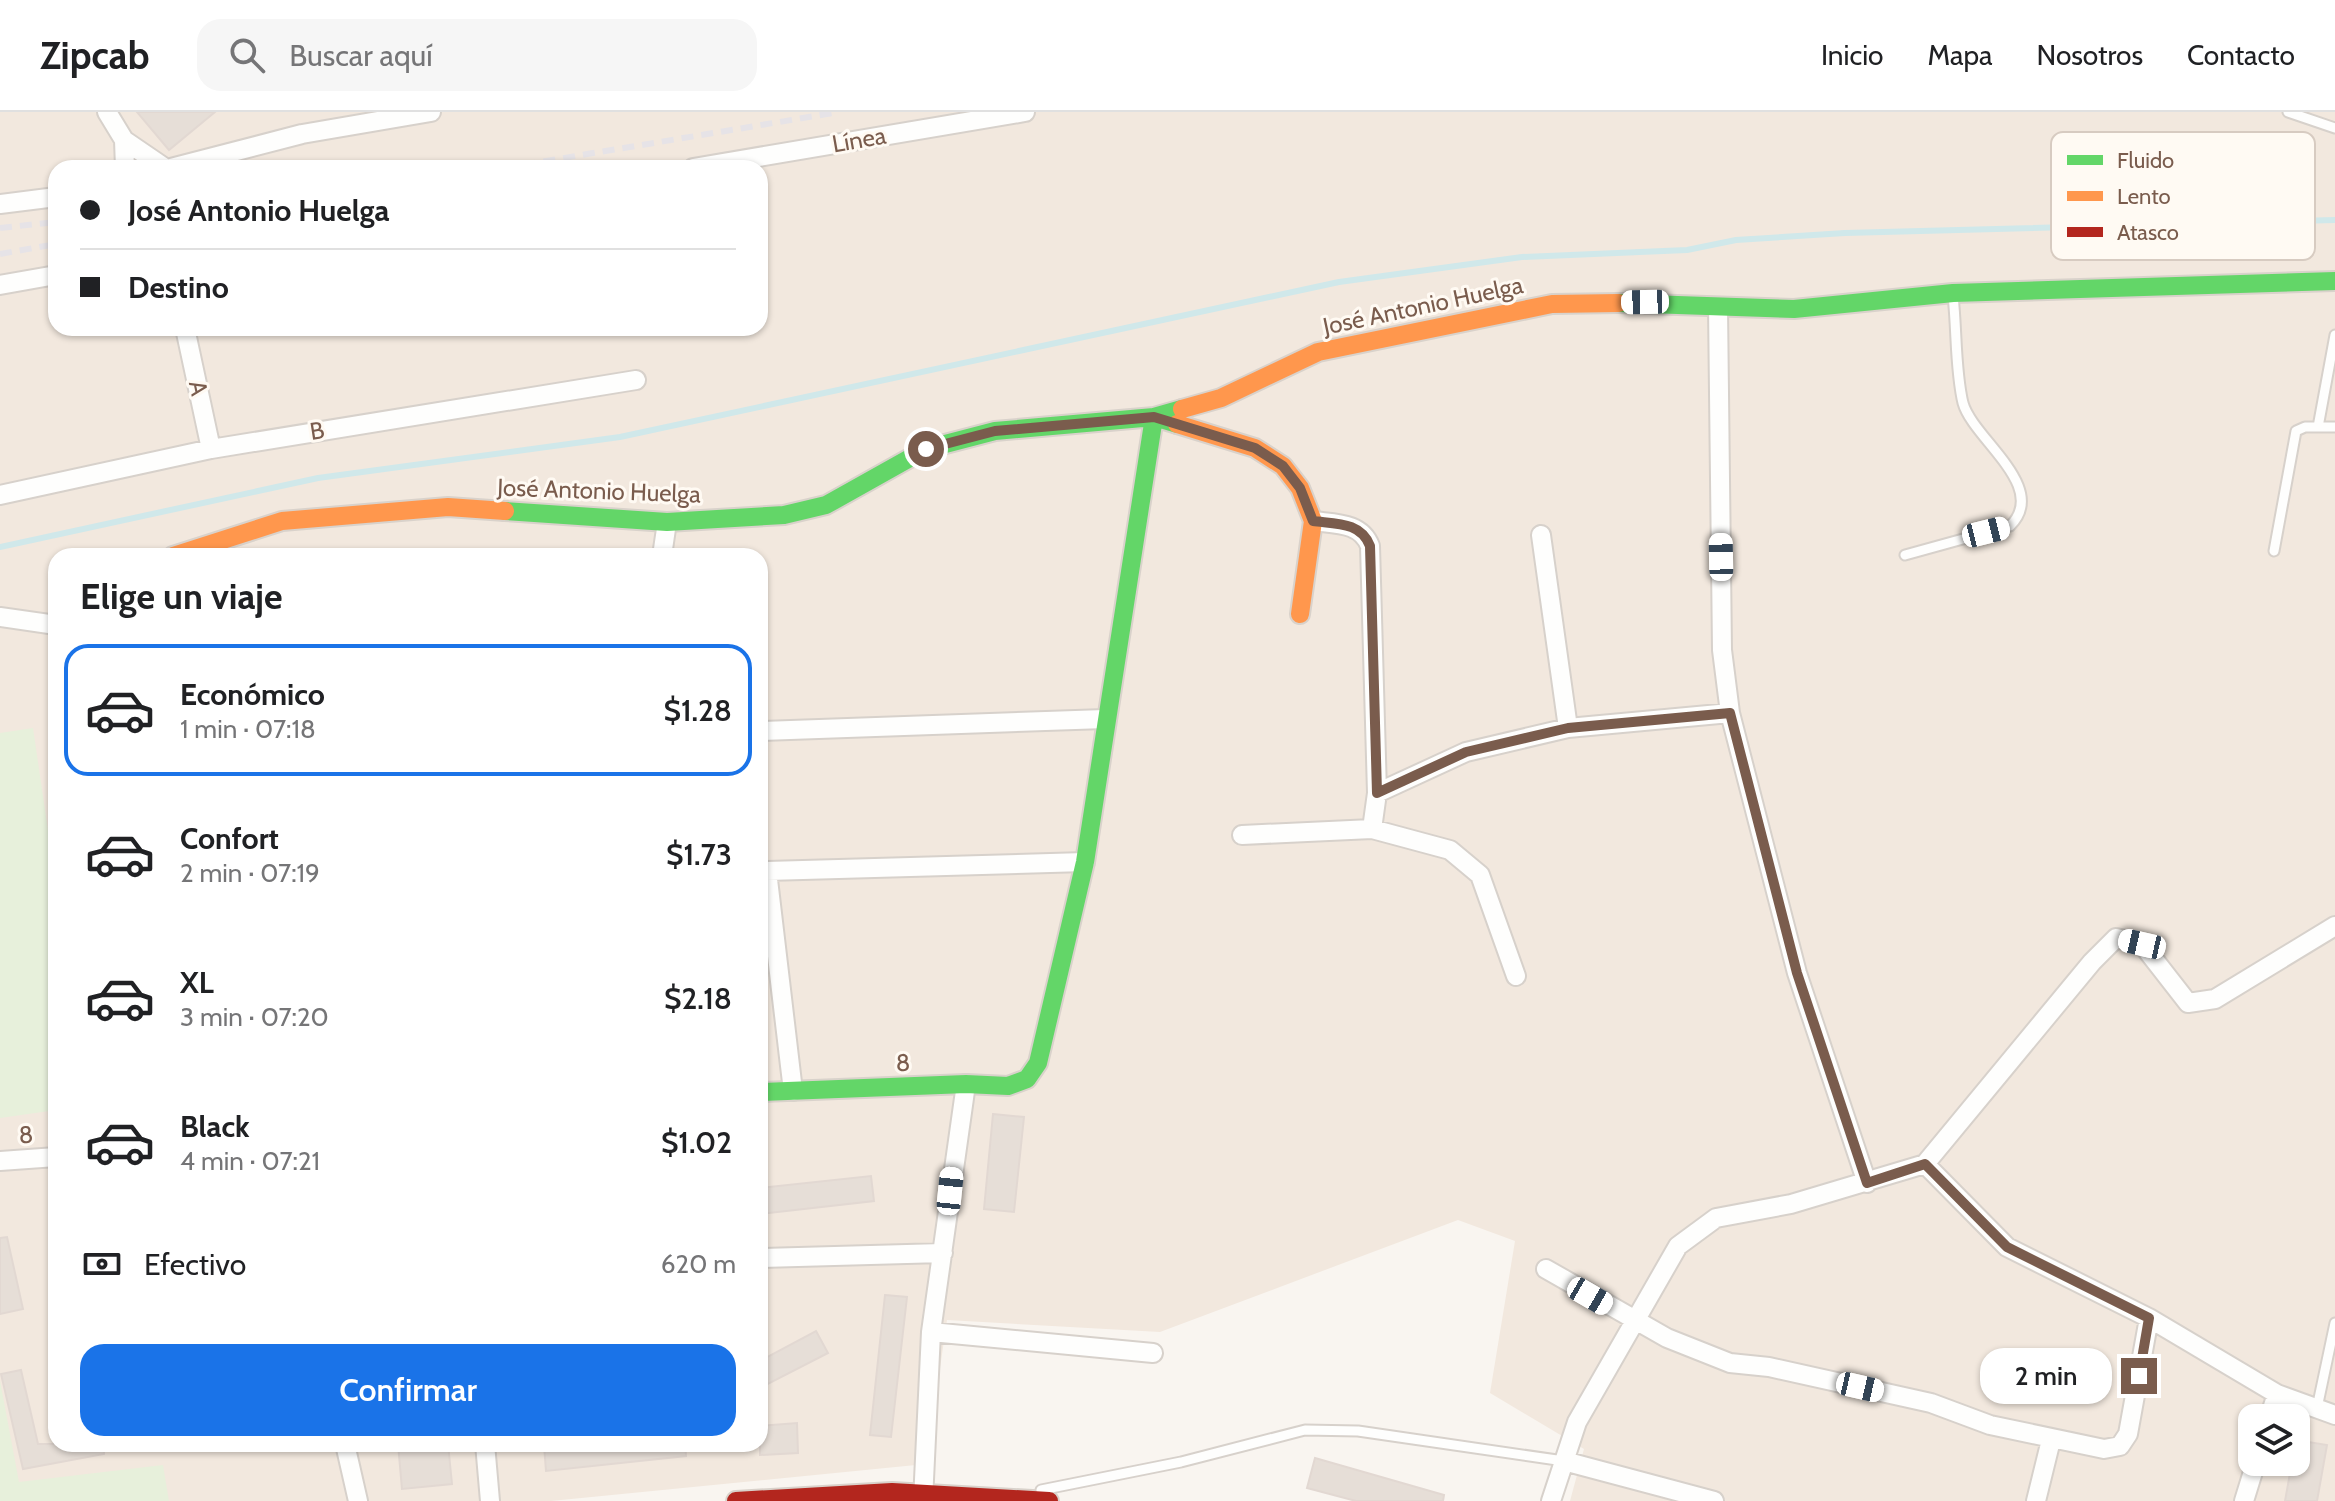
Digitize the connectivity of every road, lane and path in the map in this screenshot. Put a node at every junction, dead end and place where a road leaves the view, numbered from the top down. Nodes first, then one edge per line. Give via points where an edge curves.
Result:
1 (107, 112) edge
2 (431, 112) edge
3 (1025, 112) edge
4 (2288, 112) edge
5 (2335, 128) edge
6 (124, 140) junction
7 (125, 160) edge
8 (153, 160) edge
9 (202, 160) edge
10 (740, 160) edge
11 (48, 198) edge
12 (0, 204) edge
13 (48, 276) edge
14 (2335, 281) edge
15 (0, 285) edge
16 (1953, 293) junction
17 (1718, 307) junction
18 (2335, 335) edge
19 (187, 336) edge
20 (636, 380) dead end
21 (1154, 417) junction
22 (2318, 427) junction
23 (2335, 427) edge
24 (211, 449) junction
25 (0, 495) edge
26 (1313, 521) junction
27 (667, 522) junction
28 (1541, 535) dead end
29 (198, 548) edge
30 (663, 548) edge
31 (2274, 551) dead end
32 (1905, 555) dead end
33 (1300, 614) dead end
34 (0, 617) edge
35 (48, 624) edge
36 (1730, 713) junction
37 (1105, 719) junction
38 (1568, 728) junction
39 (768, 731) edge
40 (1377, 793) junction
41 (1372, 829) junction
42 (1242, 835) dead end
43 (1085, 862) junction
44 (768, 871) edge
45 (768, 879) edge
46 (2335, 926) edge
47 (1516, 976) dead end
48 (966, 1084) junction
49 (793, 1091) junction
50 (768, 1092) edge
51 (48, 1158) edge
52 (0, 1161) edge
53 (1925, 1164) junction
54 (1867, 1183) junction
55 (943, 1253) junction
56 (768, 1258) edge
57 (1546, 1269) dead end
58 (2149, 1318) junction
59 (1634, 1322) junction
60 (2335, 1323) edge
61 (931, 1332) junction
62 (1153, 1353) dead end
63 (2277, 1394) junction
64 (2274, 1404) edge
65 (2326, 1412) edge
66 (2051, 1440) junction
67 (347, 1452) edge
68 (486, 1452) edge
69 (1564, 1461) junction
70 (2252, 1476) edge
71 (923, 1496) edge
72 (1006, 1496) junction
73 (791, 1498) edge
74 (358, 1501) edge
75 (490, 1501) edge
76 (736, 1501) edge
77 (1049, 1501) edge
78 (1551, 1501) edge
79 (1714, 1501) edge
80 (2036, 1501) edge
81 (2244, 1501) edge

1 - 6 street
2 - 9 street via 302,134
3 - 10 street, Línea
4 - 5 lane
6 - 7 street
6 - 8 street
11 - 12 street
13 - 15 street
14 - 16 street, José Antonio Huelga
16 - 17 street, José Antonio Huelga via 1794,309
16 - 32 lane via 1963,404 1979,434 2010,465 2022,506 2010,526
17 - 21 street, José Antonio Huelga via 1552,304 1376,337 1318,352 1221,398
17 - 36 street via 1722,650
18 - 22 lane
19 - 24 street, A
20 - 24 street, B
21 - 26 street via 1255,448 1283,466 1300,488
21 - 27 street, José Antonio Huelga via 995,431 926,449 826,505 784,515
21 - 37 street
22 - 23 lane
22 - 31 lane via 2296,431
24 - 25 street, B
26 - 33 street
26 - 40 street via 1357,528 1370,546
27 - 29 street, José Antonio Huelga via 448,507 282,521
27 - 30 street
28 - 38 street
34 - 35 street
36 - 38 street
36 - 54 street via 1797,973
37 - 39 street
37 - 43 street
38 - 40 street via 1466,752
40 - 41 street
41 - 42 street
41 - 47 street via 1450,850 1480,875
43 - 44 street
43 - 48 street, 8 via 1038,1063 1027,1079 1008,1086
45 - 49 street
46 - 53 street via 2215,999 2188,1003 2142,944 2116,938
48 - 49 street, 8
48 - 55 street
49 - 50 street, 8
51 - 52 street, 8
53 - 54 street
53 - 58 street via 2007,1247
54 - 59 street via 1716,1218 1678,1246
55 - 56 street
55 - 61 street
57 - 59 street
58 - 63 street
58 - 66 street via 2128,1434 2120,1446 2104,1449
59 - 66 street via 1730,1363 1931,1403
59 - 69 street via 1577,1422
60 - 65 lane
61 - 62 street
61 - 71 street
63 - 64 street
63 - 65 street
66 - 80 street
67 - 74 street
68 - 75 street
69 - 72 lane via 1358,1431 1305,1430 1181,1462
69 - 78 street
69 - 79 street
70 - 81 street
71 - 72 street
71 - 73 street
72 - 77 street
73 - 76 street

